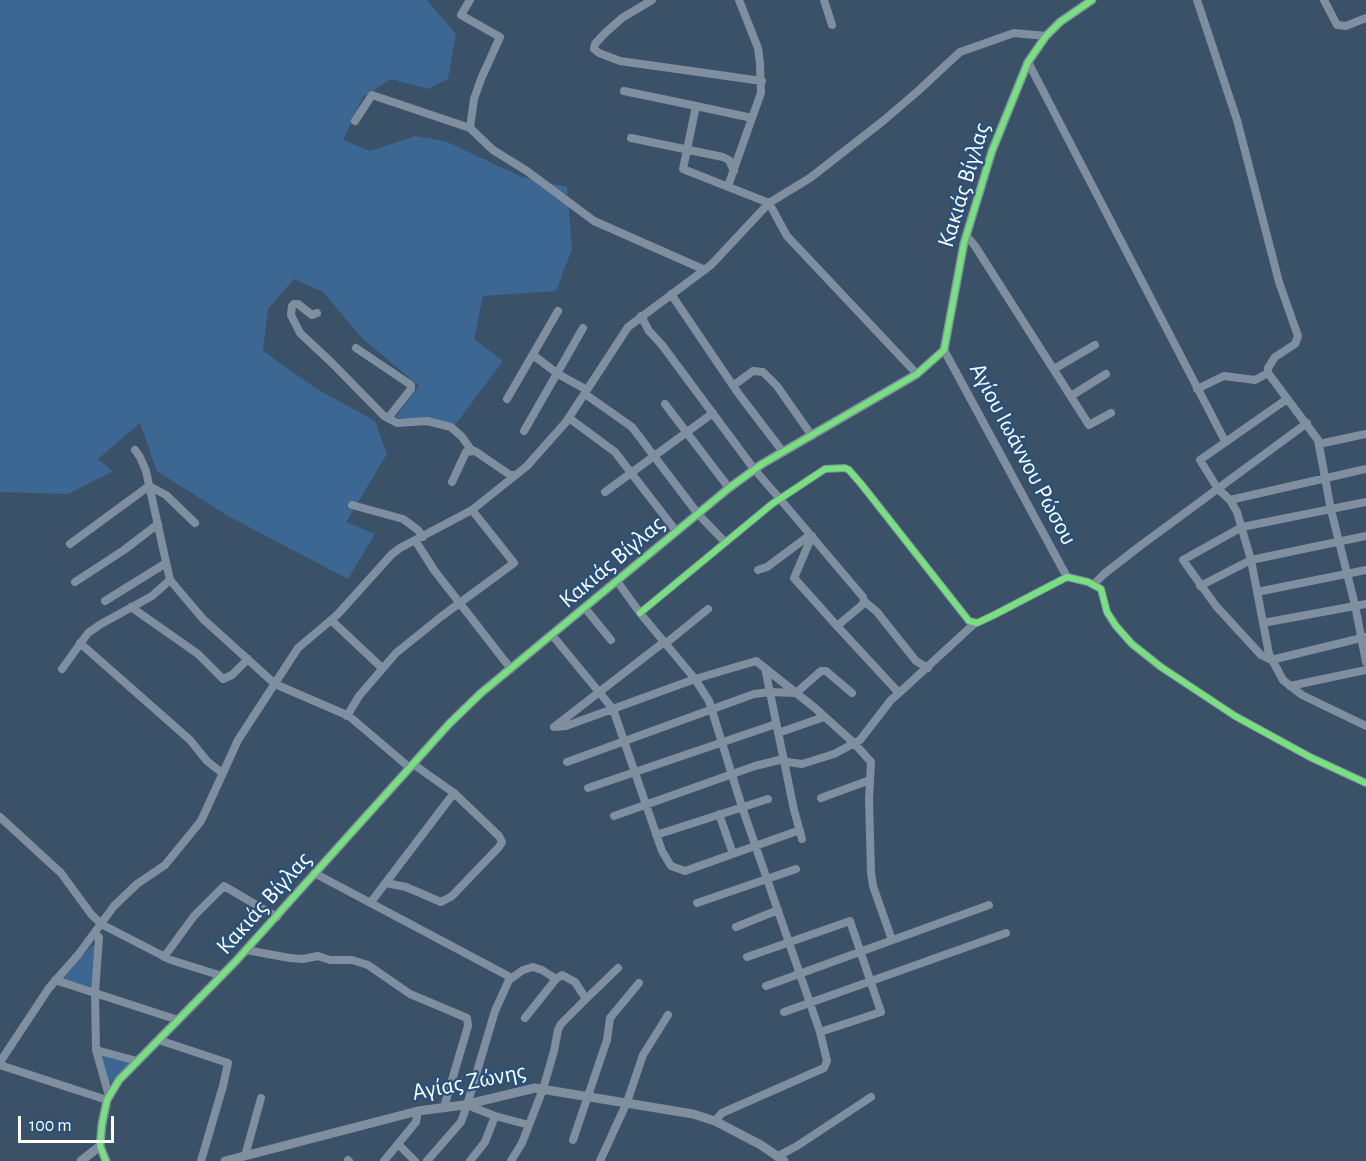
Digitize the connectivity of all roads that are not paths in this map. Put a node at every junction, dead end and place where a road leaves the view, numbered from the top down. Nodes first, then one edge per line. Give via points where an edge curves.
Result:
1 (470, 0) edge
2 (652, 0) edge
3 (739, 0) edge
4 (824, 0) edge
5 (1092, 0) edge
6 (1197, 0) edge
7 (1324, 0) edge
8 (1366, 18) edge
9 (832, 25) dead end
10 (1046, 36) junction
11 (1028, 62) junction
12 (762, 81) junction
13 (624, 91) dead end
14 (696, 106) junction
15 (752, 118) junction
16 (355, 121) dead end
17 (470, 128) junction
18 (631, 138) dead end
19 (687, 149) junction
20 (734, 171) junction
21 (728, 186) junction
22 (769, 203) junction
23 (966, 235) junction
24 (705, 270) junction
25 (670, 294) junction
26 (558, 311) dead end
27 (317, 313) dead end
28 (641, 316) junction
29 (583, 328) dead end
30 (1095, 345) dead end
31 (356, 348) dead end
32 (944, 350) junction
33 (533, 355) junction
34 (1054, 369) junction
35 (1268, 373) junction
36 (558, 374) junction
37 (917, 374) junction
38 (1106, 374) dead end
39 (734, 385) junction
40 (1197, 389) junction
41 (586, 392) junction
42 (1071, 396) junction
43 (507, 399) dead end
44 (1287, 399) junction
45 (665, 404) dead end
46 (713, 413) junction
47 (1111, 413) dead end
48 (388, 418) junction
49 (569, 418) junction
50 (1307, 423) junction
51 (524, 431) dead end
52 (686, 433) junction
53 (1366, 434) edge
54 (812, 436) junction
55 (1225, 441) junction
56 (1319, 444) junction
57 (135, 450) dead end
58 (472, 451) junction
59 (783, 452) junction
60 (653, 455) junction
61 (754, 469) junction
62 (1366, 469) edge
63 (630, 472) junction
64 (516, 475) junction
65 (1326, 477) junction
66 (452, 482) dead end
67 (149, 486) junction
68 (729, 488) junction
69 (1218, 489) junction
70 (605, 492) dead end
71 (780, 499) junction
72 (1230, 500) junction
73 (1366, 502) edge
74 (352, 505) dead end
75 (472, 510) junction
76 (1331, 510) junction
77 (698, 514) junction
78 (158, 524) junction
79 (195, 524) dead end
80 (1242, 527) junction
81 (676, 531) junction
82 (811, 536) junction
83 (1366, 536) edge
84 (419, 538) junction
85 (726, 542) junction
86 (1339, 542) junction
87 (70, 544) dead end
88 (1251, 560) junction
89 (166, 563) junction
90 (758, 570) dead end
91 (1366, 570) edge
92 (1346, 574) junction
93 (1066, 577) junction
94 (170, 580) junction
95 (617, 581) junction
96 (75, 582) dead end
97 (1094, 585) junction
98 (1200, 586) junction
99 (1257, 592) junction
100 (105, 601) dead end
101 (864, 601) junction
102 (459, 603) junction
103 (1366, 603) edge
104 (1355, 606) junction
105 (131, 607) junction
106 (585, 608) junction
107 (708, 609) dead end
108 (640, 613) junction
109 (331, 620) junction
110 (975, 623) junction
111 (1263, 623) junction
112 (837, 626) junction
113 (552, 636) junction
114 (1363, 638) edge
115 (611, 640) dead end
116 (80, 643) junction
117 (664, 643) junction
118 (248, 659) junction
119 (1271, 660) junction
120 (1366, 663) edge
121 (382, 668) junction
122 (765, 668) junction
123 (928, 668) junction
124 (62, 669) dead end
125 (511, 669) junction
126 (1366, 670) edge
127 (695, 680) junction
128 (275, 684) junction
129 (1290, 686) junction
130 (770, 692) junction
131 (599, 693) junction
132 (796, 693) junction
133 (852, 693) dead end
134 (899, 693) junction
135 (613, 709) junction
136 (712, 711) junction
137 (347, 716) junction
138 (824, 717) junction
139 (776, 724) junction
140 (1366, 726) edge
141 (778, 733) junction
142 (624, 741) junction
143 (722, 743) junction
144 (855, 744) junction
145 (783, 759) junction
146 (567, 762) dead end
147 (411, 766) junction
148 (635, 772) junction
149 (222, 773) junction
150 (732, 774) junction
151 (870, 780) junction
152 (1366, 783) edge
153 (588, 788) dead end
154 (454, 793) junction
155 (821, 798) dead end
156 (768, 799) dead end
157 (646, 804) junction
158 (742, 807) junction
159 (719, 814) junction
160 (614, 816) dead end
161 (0, 817) edge
162 (800, 830) junction
163 (656, 835) junction
164 (802, 839) dead end
165 (757, 847) junction
166 (733, 854) junction
167 (796, 869) dead end
168 (316, 874) junction
169 (767, 878) junction
170 (386, 883) junction
171 (371, 902) junction
172 (697, 903) dead end
173 (989, 905) dead end
174 (778, 910) junction
175 (277, 917) junction
176 (104, 926) junction
177 (736, 927) dead end
178 (1006, 933) dead end
179 (97, 935) junction
180 (892, 940) junction
181 (789, 941) junction
182 (246, 950) junction
183 (861, 951) junction
184 (164, 957) junction
185 (747, 957) dead end
186 (618, 968) dead end
187 (800, 974) junction
188 (222, 976) junction
189 (512, 978) junction
190 (556, 979) junction
191 (55, 980) junction
192 (870, 982) junction
193 (639, 983) dead end
194 (766, 986) dead end
195 (95, 993) junction
196 (586, 999) junction
197 (810, 1003) junction
198 (784, 1012) dead end
199 (668, 1015) dead end
200 (525, 1018) dead end
201 (178, 1020) junction
202 (820, 1032) junction
203 (159, 1040) junction
204 (96, 1050) junction
205 (137, 1061) junction
206 (0, 1064) edge
207 (543, 1089) junction
208 (588, 1095) junction
209 (871, 1097) dead end
210 (108, 1098) junction
211 (261, 1098) dead end
212 (627, 1102) junction
213 (465, 1105) junction
214 (444, 1107) junction
215 (418, 1111) junction
216 (495, 1116) junction
217 (715, 1121) junction
218 (529, 1125) junction
219 (573, 1140) dead end
220 (398, 1144) junction
221 (100, 1146) junction
222 (245, 1156) junction
223 (781, 1158) edge
224 (81, 1161) edge
225 (106, 1161) edge
226 (201, 1161) edge
227 (225, 1161) edge
228 (384, 1161) edge
229 (415, 1161) edge
230 (427, 1161) edge
231 (470, 1161) edge
232 (511, 1161) edge
233 (600, 1161) edge

1 - 17 street via 461,15 500,37 474,99
2 - 12 street via 622,18 594,49 620,61
3 - 12 street via 758,48
4 - 9 street
5 - 10 street, Κακιάς Βίγλας
6 - 35 street via 1237,120 1279,282 1298,336 1295,344 1275,357
7 - 8 street via 1337,25 1346,26
10 - 11 street, Κακιάς Βίγλας
10 - 22 street via 1014,33 960,52 883,121 810,178
11 - 23 street, Κακιάς Βίγλας via 992,151
11 - 40 street
12 - 15 street
13 - 14 street
14 - 15 street
14 - 19 street
15 - 20 street
16 - 17 street via 372,95
17 - 24 street via 494,150 594,221
18 - 19 street
19 - 20 street via 723,157
19 - 21 street via 683,169
20 - 21 street
21 - 22 street
22 - 24 street
22 - 37 street via 787,236
23 - 32 street, Κακιάς Βίγλας
23 - 34 street
24 - 25 street
25 - 28 street
25 - 39 street
26 - 33 street
27 - 48 street via 312,315 294,304 291,315 300,333
28 - 41 street via 628,327
28 - 46 street via 649,332
29 - 36 street
30 - 34 street
31 - 48 street via 411,385
32 - 37 street, Κακιάς Βίγλας
32 - 93 street, Αγίου Ιωάννου Ρώσου
33 - 36 street
33 - 43 street
34 - 42 street
35 - 40 street via 1255,380 1224,376
35 - 44 street
36 - 41 street
36 - 51 street
37 - 54 street, Κακιάς Βίγλας
38 - 42 street
39 - 54 street via 753,371 763,372
39 - 59 street
40 - 55 street
41 - 49 street
41 - 60 street via 632,427
42 - 47 street via 1089,425
44 - 50 street
44 - 55 street
45 - 52 street
46 - 52 street
46 - 61 street
48 - 58 street via 397,423 427,422 450,427
49 - 63 street via 615,452
49 - 64 street
50 - 56 street
50 - 69 street
52 - 60 street
52 - 68 street
53 - 56 street
54 - 59 street, Κακιάς Βίγλας
55 - 69 street via 1200,460
56 - 65 street
57 - 67 street via 144,464
58 - 64 street
58 - 66 street via 466,452
59 - 61 street, Κακιάς Βίγλας
60 - 63 street
60 - 77 street
61 - 68 street, Κακιάς Βίγλας
61 - 71 street
62 - 65 street
63 - 70 street
63 - 81 street
64 - 75 street
65 - 72 street
65 - 76 street
67 - 78 street
67 - 79 street via 166,495
67 - 87 street
68 - 77 street, Κακιάς Βίγλας
69 - 72 street
69 - 97 street
71 - 82 street
71 - 85 street
71 - 110 street via 825,469 849,470 969,621
72 - 80 street
73 - 76 street
74 - 84 street via 403,519 418,530
75 - 84 street
75 - 102 street via 514,563
76 - 80 street
76 - 86 street
77 - 81 street, Κακιάς Βίγλας
77 - 85 street
78 - 89 street
78 - 96 street
80 - 88 street
80 - 98 street via 1183,560
81 - 95 street, Κακιάς Βίγλας
82 - 90 street
82 - 101 street
82 - 112 street via 794,578
83 - 86 street
84 - 102 street via 434,570
84 - 109 street via 392,554
85 - 108 street
86 - 88 street
86 - 92 street
88 - 98 street
88 - 99 street
89 - 94 street
89 - 100 street
91 - 92 street
92 - 99 street
92 - 104 street
93 - 97 street
93 - 110 street
94 - 105 street
94 - 118 street via 202,619
95 - 106 street, Κακιάς Βίγλας
95 - 108 street
97 - 152 street via 1101,589 1107,612 1116,626 1131,644 1161,667 1310,758
98 - 119 street via 1261,655
99 - 111 street
101 - 112 street
101 - 123 street via 916,660
102 - 121 street
102 - 125 street
103 - 104 street
104 - 111 street
104 - 114 street
105 - 116 street via 88,633
105 - 118 street via 198,654 223,679
106 - 113 street, Κακιάς Βίγλας
106 - 115 street
107 - 117 street
108 - 117 street
109 - 121 street
109 - 128 street via 298,648
110 - 123 street
111 - 119 street
112 - 134 street
113 - 125 street, Κακιάς Βίγλας
113 - 131 street
114 - 119 street
114 - 120 street
116 - 124 street
116 - 149 street
117 - 127 street
117 - 131 street
118 - 128 street
119 - 129 street
121 - 137 street
122 - 127 street via 756,661
122 - 130 street
122 - 132 street
123 - 134 street
125 - 147 street, Κακιάς Βίγλας via 448,724
126 - 129 street
127 - 135 street
127 - 136 street
128 - 137 street
128 - 149 street via 238,740
129 - 140 street
130 - 132 street
130 - 136 street via 754,694
130 - 139 street
131 - 135 street
131 - 135 street via 554,727
132 - 133 street via 821,671
132 - 138 street
134 - 144 street
135 - 142 street
136 - 142 street
136 - 143 street
137 - 147 street
138 - 141 street
138 - 144 street
139 - 141 street
139 - 143 street
141 - 145 street
142 - 146 street
142 - 148 street
143 - 148 street
143 - 150 street
144 - 145 street via 802,764
144 - 151 street via 871,762
145 - 150 street
145 - 162 street
147 - 154 street
147 - 168 street, Κακιάς Βίγλας
148 - 153 street
148 - 157 street
149 - 176 street via 192,834 165,865 121,898
150 - 157 street
150 - 158 street
151 - 155 street
151 - 180 street via 871,872
154 - 170 street
154 - 170 street via 499,836 499,847 452,896 441,902
156 - 158 street
157 - 160 street
157 - 163 street
158 - 159 street
158 - 165 street
159 - 163 street
159 - 166 street
161 - 176 street via 61,873
162 - 164 street
162 - 165 street
163 - 166 street via 666,861 685,871
165 - 166 street
165 - 169 street
167 - 169 street
168 - 171 street
168 - 175 street, Κακιάς Βίγλας
169 - 172 street
169 - 174 street
170 - 171 street
171 - 189 street
173 - 180 street
174 - 177 street
174 - 181 street
175 - 182 street, Κακιάς Βίγλας
175 - 184 street via 224,886 194,916
176 - 179 street
176 - 184 street
178 - 192 street
179 - 191 street
179 - 195 street
180 - 183 street
181 - 183 street via 850,921
181 - 185 street
181 - 187 street
182 - 188 street, Κακιάς Βίγλας
182 - 214 street via 290,958 352,960 368,965 410,994 467,1018
183 - 187 street
183 - 192 street
184 - 188 street
186 - 196 street
187 - 194 street
187 - 197 street
188 - 201 street, Κακιάς Βίγλας
189 - 190 street via 533,968
189 - 213 street via 495,1011
190 - 196 street via 562,975 574,982
190 - 200 street
191 - 195 street
191 - 206 street
192 - 197 street
192 - 202 street via 881,1012
193 - 208 street via 610,1018 607,1040
195 - 201 street
195 - 204 street
196 - 207 street via 558,1030
197 - 198 street
197 - 202 street
199 - 212 street via 644,1055
201 - 203 street, Κακιάς Βίγλας
202 - 217 street via 827,1061 824,1068 722,1113
203 - 205 street, Κακιάς Βίγλας
203 - 226 street via 228,1064
204 - 205 street
204 - 210 street
205 - 210 street, Κακιάς Βίγλας
206 - 210 street
207 - 208 street, Αγίας Ζώνης
207 - 213 street, Αγίας Ζώνης
207 - 218 street
208 - 212 street, Αγίας Ζώνης
208 - 219 street
209 - 223 street
210 - 221 street, Κακιάς Βίγλας
211 - 222 street
212 - 217 street, Αγίας Ζώνης
212 - 233 street
213 - 214 street, Αγίας Ζώνης
213 - 216 street
213 - 230 street via 461,1122
214 - 215 street, Αγίας Ζώνης
215 - 220 street via 416,1122
215 - 222 street, Αγίας Ζώνης
216 - 218 street
216 - 231 street via 485,1142
217 - 223 street, Αγίας Ζώνης
218 - 232 street
220 - 228 street
220 - 229 street
221 - 224 street
221 - 225 street
222 - 227 street, Αγίας Ζώνης

